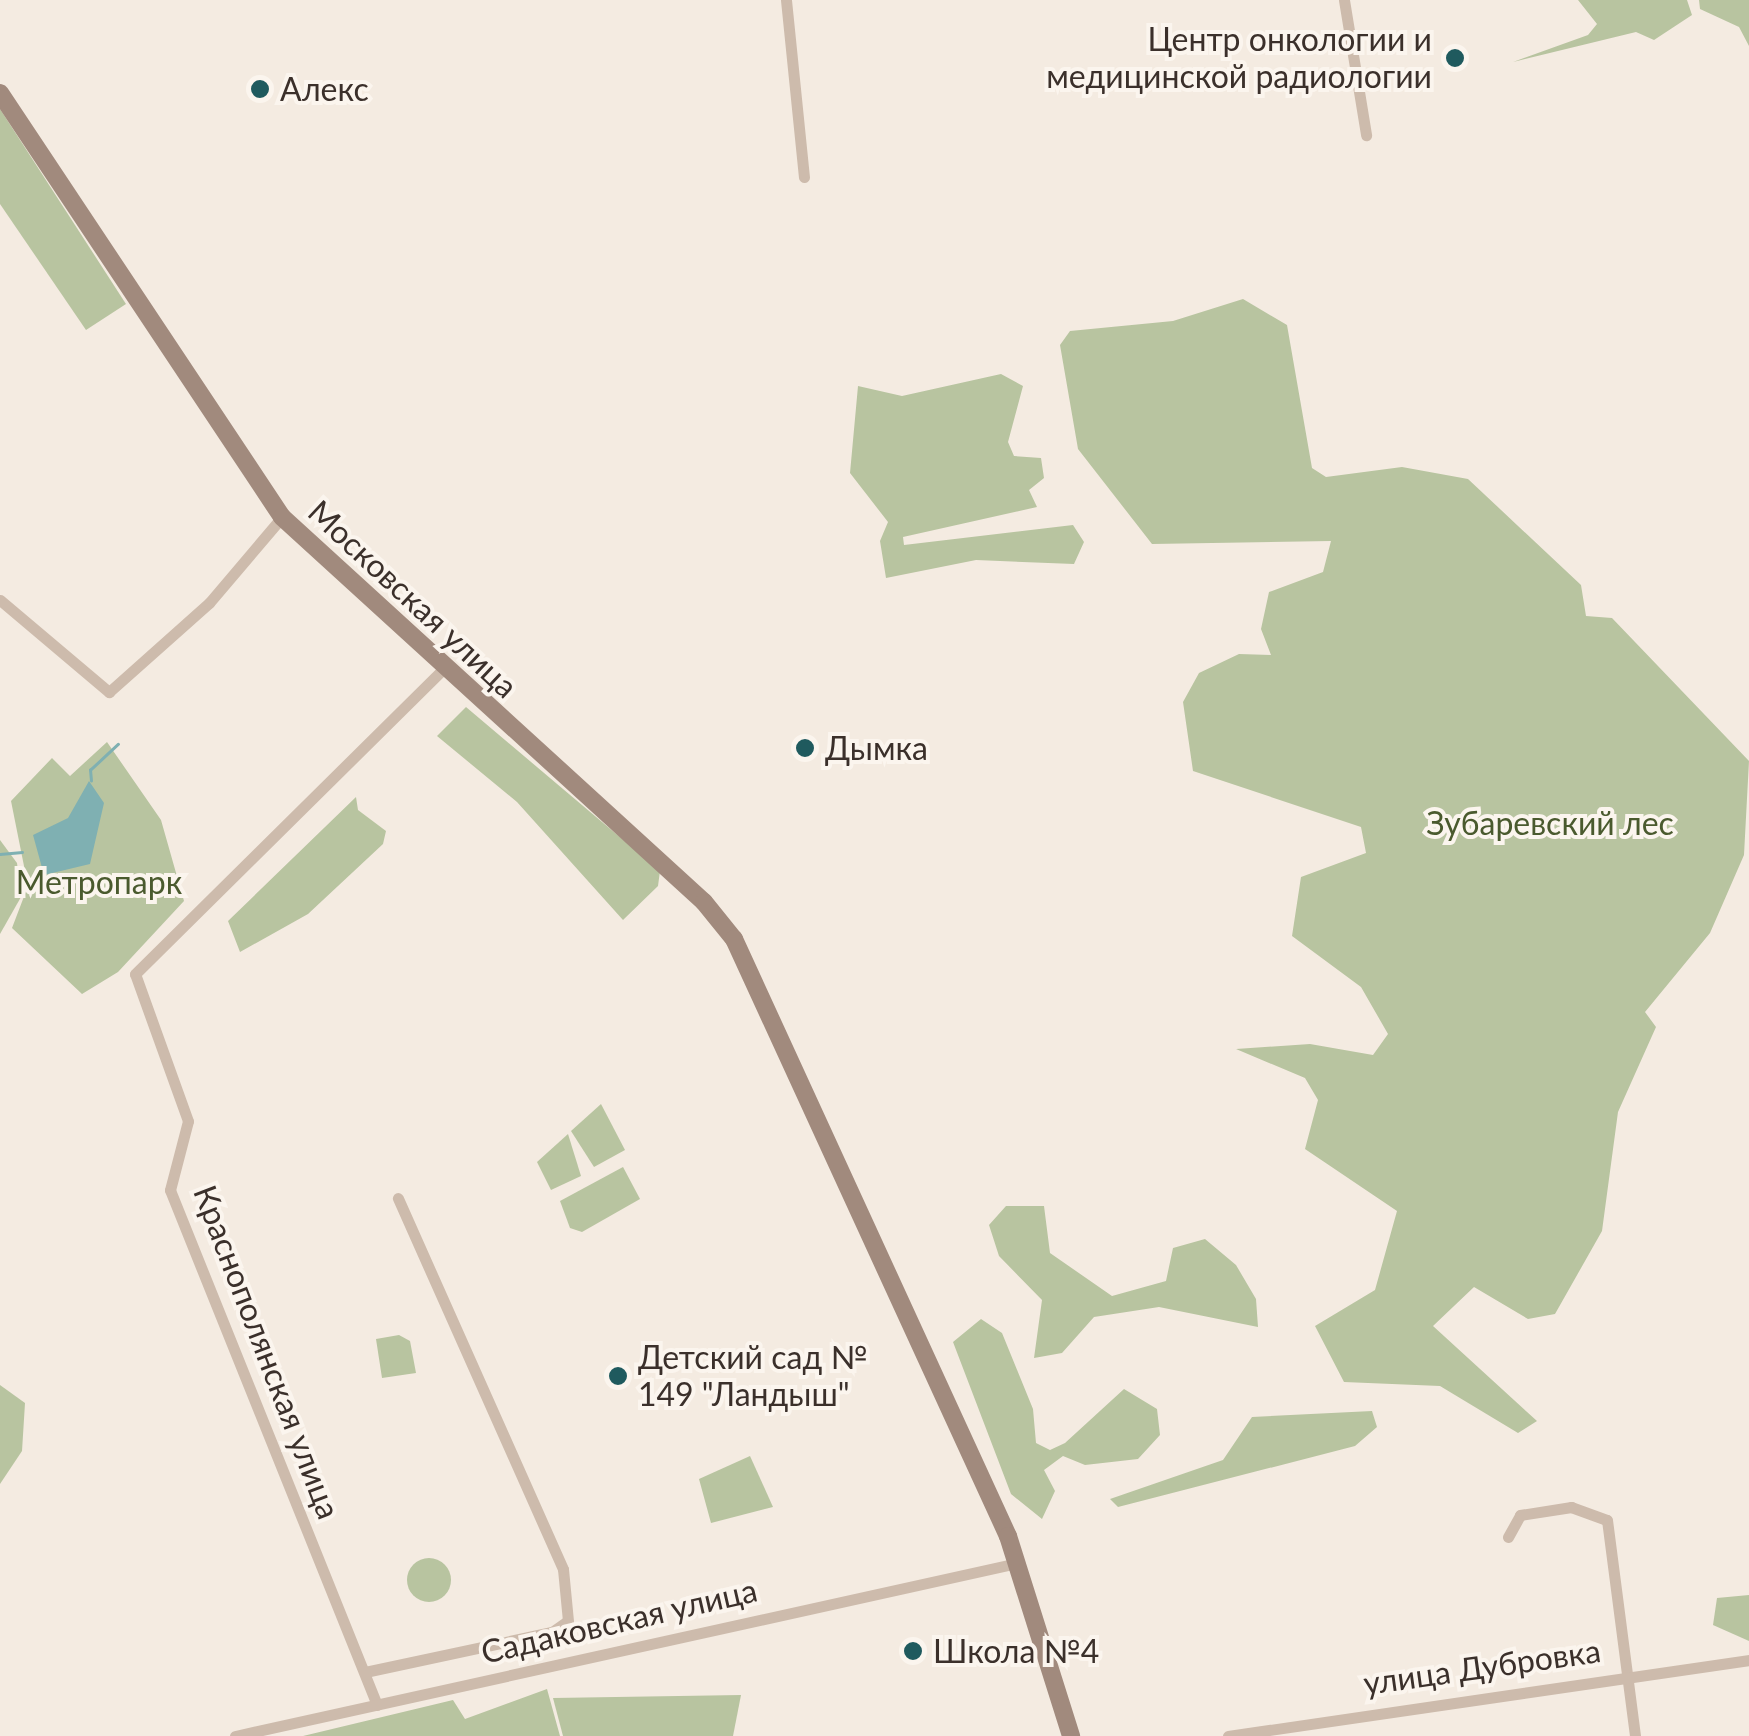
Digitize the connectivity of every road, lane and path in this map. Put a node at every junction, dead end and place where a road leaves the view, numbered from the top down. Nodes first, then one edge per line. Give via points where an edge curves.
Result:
1 (786, 0) edge
2 (1344, 0) edge
3 (0, 93) edge
4 (1366, 136) dead end
5 (804, 177) dead end
6 (282, 517) junction
7 (0, 600) edge
8 (442, 670) junction
9 (398, 1198) dead end
10 (1508, 1538) dead end
11 (1020, 1572) junction
12 (1749, 1660) edge
13 (365, 1672) junction
14 (1628, 1675) junction
15 (376, 1704) junction
16 (235, 1736) edge
17 (1071, 1736) edge
18 (1228, 1736) edge
19 (1635, 1736) edge

1 - 5 street
2 - 4 street
3 - 6 main road, Московская улица
6 - 7 street via 208,603 109,692
6 - 8 main road, Московская улица
8 - 11 main road, Московская улица via 704,902 768,999
8 - 13 street, Краснополянская улица via 404,717 135,974 188,1121 170,1190
9 - 13 street via 563,1570 568,1621 552,1632
10 - 14 street via 1520,1515 1572,1507 1607,1520
11 - 15 street, Садаковская улица
11 - 17 main road
12 - 14 street, улица Дубровка
13 - 15 street, Краснополянская улица
14 - 18 street, улица Дубровка
14 - 19 street
15 - 16 street, Садаковская улица

